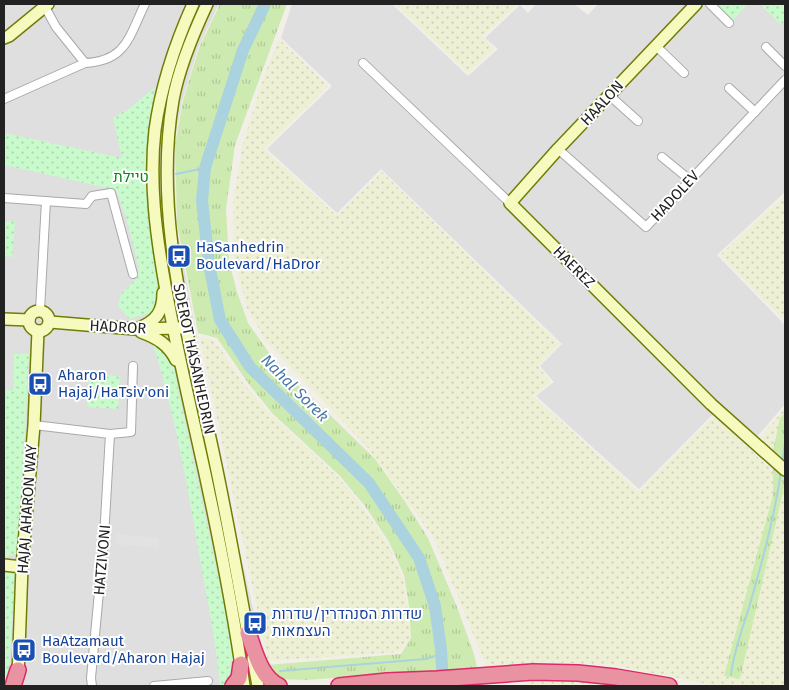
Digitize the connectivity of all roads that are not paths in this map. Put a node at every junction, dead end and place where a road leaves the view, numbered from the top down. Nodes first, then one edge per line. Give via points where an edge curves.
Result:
1 (145, 4) edge
2 (193, 4) edge
3 (207, 4) edge
4 (696, 4) edge
5 (710, 4) edge
6 (47, 6) edge
7 (729, 23) dead end
8 (4, 38) edge
9 (656, 46) junction
10 (766, 47) dead end
11 (85, 63) junction
12 (363, 63) dead end
13 (785, 66) edge
14 (684, 72) dead end
15 (785, 80) edge
16 (729, 88) dead end
17 (610, 95) junction
18 (4, 99) edge
19 (755, 112) junction
20 (638, 121) dead end
21 (558, 150) junction
22 (662, 157) dead end
23 (690, 180) junction
24 (4, 198) edge
25 (46, 201) junction
26 (510, 203) junction
27 (133, 274) dead end
28 (163, 274) junction
29 (40, 310) junction
30 (4, 319) edge
31 (29, 320) junction
32 (50, 322) junction
33 (186, 328) junction
34 (135, 329) junction
35 (173, 329) junction
36 (38, 331) junction
37 (133, 366) dead end
38 (184, 380) junction
39 (34, 425) junction
40 (110, 434) junction
41 (785, 470) edge
42 (4, 565) edge
43 (22, 568) junction
44 (248, 633) junction
45 (241, 664) junction
46 (437, 679) junction
47 (208, 681) dead end
48 (17, 682) edge
49 (92, 686) edge
50 (154, 686) edge
51 (233, 686) edge
52 (244, 686) edge
53 (258, 686) edge
54 (279, 686) edge
55 (339, 686) edge
56 (408, 686) edge
57 (669, 686) edge

1 - 11 street via 127,42 117,54
2 - 28 main road, SDEROT HASANHEDRIN via 170,64 155,131 153,190
3 - 33 main road, SDEROT HASANHEDRIN via 181,69 169,128 169,229
4 - 9 main road, HAALON
5 - 7 street
6 - 8 main road
6 - 11 street via 56,28
9 - 14 street
9 - 17 main road, HAALON
10 - 13 street
11 - 18 street
12 - 26 street, HAEREZ
15 - 19 street, HADOLEV
16 - 19 street
17 - 20 street
17 - 21 main road, HAALON
19 - 23 street, HADOLEV
21 - 23 street, HADOLEV via 646,227
21 - 26 main road, HAALON
22 - 23 street
24 - 25 street
25 - 27 street via 86,204 92,196 111,193
25 - 29 street
26 - 41 main road, HAEREZ via 711,404
28 - 34 main road via 161,311 153,321
28 - 35 main road, SDEROT HASANHEDRIN
29 - 31 main road via 32,313
29 - 32 main road via 47,314
30 - 31 main road
31 - 36 main road via 32,329
32 - 34 main road, HADROR
32 - 36 main road via 44,330
33 - 35 main road, HADROR
33 - 44 main road, SDEROT HASANHEDRIN
34 - 35 main road, HADROR
34 - 38 main road via 166,345 176,358
35 - 38 main road, SDEROT HASANHEDRIN
36 - 39 main road, HAJAJ AHARON WAY
37 - 40 street via 130,432
38 - 45 main road, SDEROT HASANHEDRIN via 231,599
39 - 40 street
39 - 43 main road, HAJAJ AHARON WAY
40 - 49 street, HATZIVONI
42 - 43 main road
43 - 48 main road, HAJAJ AHARON WAY
44 - 53 main road, SDEROT HASANHEDRIN
44 - 54 highway via 263,671
45 - 51 highway via 239,678
45 - 52 main road, SDEROT HASANHEDRIN
46 - 55 highway
46 - 56 highway
46 - 57 highway via 533,672 578,673
47 - 50 street

